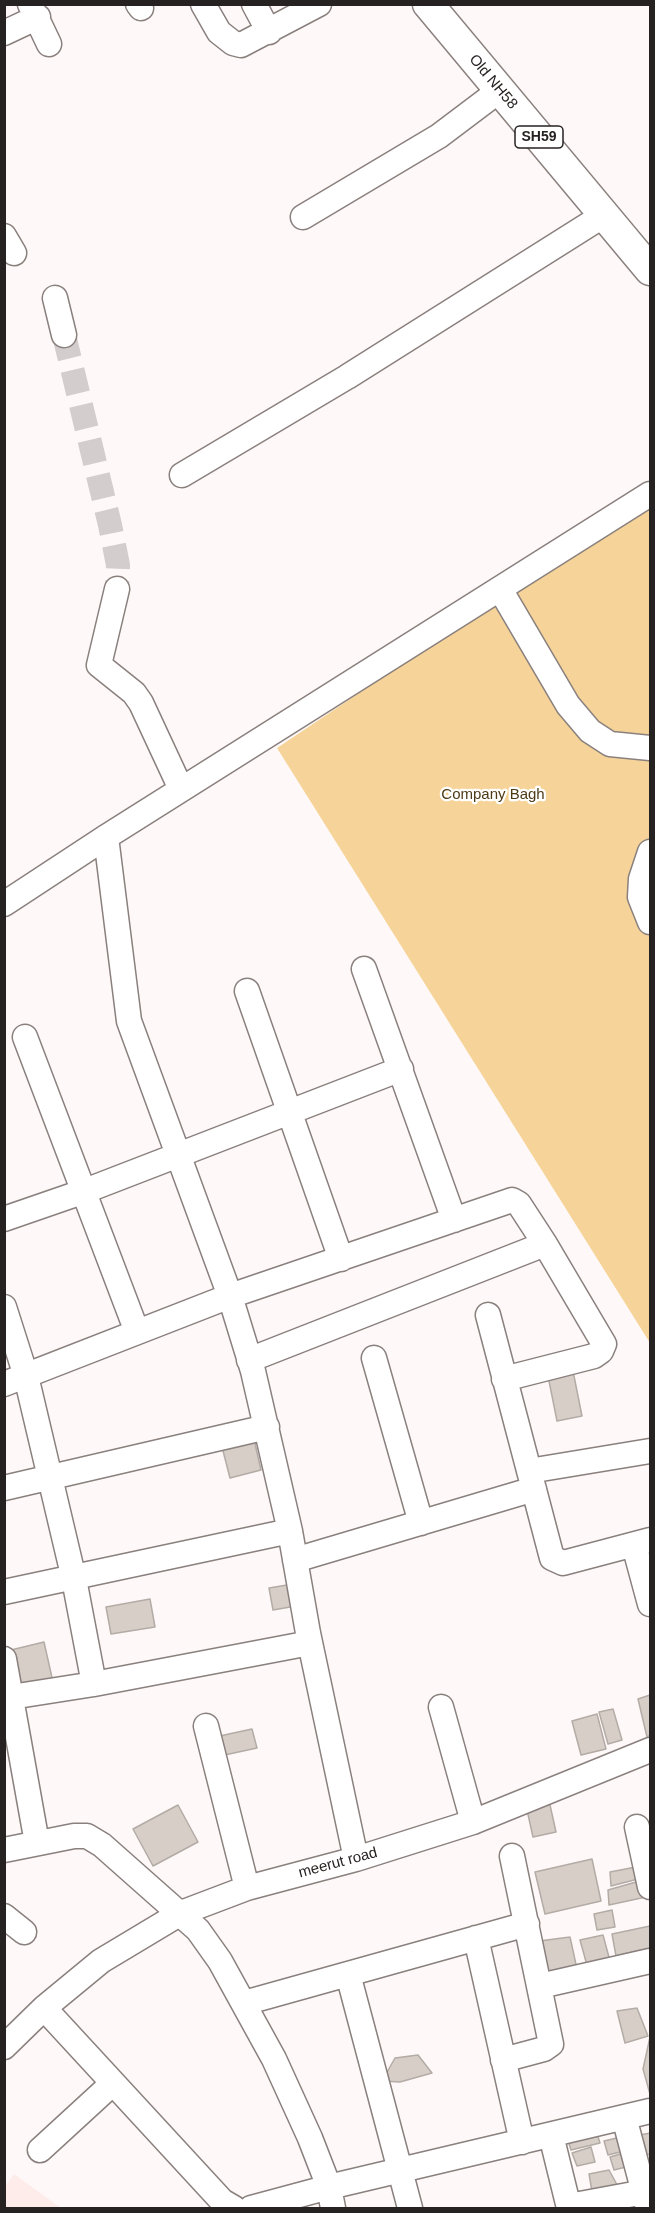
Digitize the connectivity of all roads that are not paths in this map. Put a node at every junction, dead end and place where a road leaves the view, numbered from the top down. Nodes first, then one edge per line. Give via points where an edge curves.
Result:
1 (203, 4) edge
2 (254, 4) edge
3 (428, 4) edge
4 (444, 4) edge
5 (306, 8) edge
6 (34, 11) edge
7 (269, 32) junction
8 (4, 33) edge
9 (49, 44) dead end
10 (500, 90) junction
11 (604, 215) junction
12 (303, 217) dead end
13 (651, 251) edge
14 (651, 270) edge
15 (55, 298) dead end
16 (64, 335) tunnel mouth
17 (182, 475) dead end
18 (651, 494) edge
19 (500, 589) junction
20 (117, 590) tunnel mouth
21 (651, 748) edge
22 (181, 789) junction
23 (106, 837) junction
24 (651, 852) edge
25 (4, 904) edge
26 (651, 922) edge
27 (364, 969) dead end
28 (246, 991) dead end
29 (25, 1037) dead end
30 (401, 1069) junction
31 (289, 1112) junction
32 (177, 1155) junction
33 (85, 1191) junction
34 (4, 1219) edge
35 (454, 1220) junction
36 (545, 1244) junction
37 (341, 1259) junction
38 (230, 1296) junction
39 (4, 1307) edge
40 (488, 1315) dead end
41 (137, 1332) junction
42 (374, 1358) dead end
43 (249, 1360) junction
44 (504, 1379) junction
45 (15, 1380) edge
46 (267, 1427) junction
47 (651, 1451) edge
48 (50, 1478) junction
49 (532, 1480) junction
50 (4, 1488) edge
51 (421, 1523) junction
52 (290, 1531) junction
53 (642, 1542) edge
54 (295, 1560) junction
55 (74, 1579) junction
56 (4, 1592) edge
57 (651, 1604) edge
58 (310, 1643) junction
59 (4, 1659) edge
60 (94, 1684) junction
61 (11, 1697) junction
62 (441, 1707) dead end
63 (206, 1726) dead end
64 (651, 1750) edge
65 (472, 1822) junction
66 (637, 1827) dead end
67 (37, 1843) junction
68 (4, 1851) edge
69 (512, 1856) dead end
70 (356, 1859) junction
71 (651, 1887) edge
72 (247, 1888) junction
73 (181, 1913) junction
74 (4, 1916) edge
75 (527, 1924) junction
76 (24, 1932) dead end
77 (476, 1938) junction
78 (651, 1961) edge
79 (348, 1974) junction
80 (540, 1986) junction
81 (244, 2003) junction
82 (44, 2008) junction
83 (4, 2047) edge
84 (503, 2060) junction
85 (113, 2083) junction
86 (651, 2111) edge
87 (624, 2117) junction
88 (551, 2135) junction
89 (522, 2142) junction
90 (40, 2150) dead end
91 (400, 2171) junction
92 (648, 2197) edge
93 (331, 2198) edge
94 (569, 2207) edge
95 (234, 2208) edge
96 (251, 2208) edge
97 (410, 2208) edge

1 - 7 street via 219,32 233,43 241,45
2 - 7 street
3 - 10 main road, Old NH58 / SH59
4 - 13 main road, Old NH58 / SH59
5 - 7 street
6 - 8 street
6 - 9 street
10 - 11 main road, Old NH58 / SH59
10 - 12 street via 439,136
11 - 14 main road, Old NH58 / SH59
11 - 17 street via 347,377
15 - 16 street
18 - 19 street
19 - 21 street via 568,705 590,731 610,744
19 - 22 street
20 - 22 street via 99,665 141,703
22 - 23 street
23 - 25 street
23 - 32 street via 129,1021
24 - 26 street via 641,879 640,897
27 - 30 street
28 - 31 street
29 - 33 street
30 - 31 street
30 - 35 street
31 - 32 street
31 - 37 street
32 - 33 street
32 - 38 street
33 - 34 street
33 - 41 street
35 - 36 street via 516,1201
35 - 37 street
36 - 43 street
36 - 44 street via 604,1344 594,1356
37 - 38 street
38 - 41 street
38 - 43 street
39 - 45 street
40 - 44 street
41 - 45 street
42 - 51 street
43 - 46 street
44 - 49 street
45 - 48 street
46 - 48 street
46 - 52 street
47 - 49 street
48 - 50 street
48 - 55 street
49 - 51 street
49 - 53 street via 549,1551 556,1562
51 - 54 street
52 - 54 street
52 - 55 street
53 - 57 street
54 - 58 street
55 - 56 street
55 - 60 street
58 - 60 street
58 - 70 street
59 - 61 street
60 - 61 street
61 - 67 street
62 - 65 street
63 - 72 street
64 - 65 street, meerut road
65 - 70 street, meerut road
66 - 71 street
67 - 68 street
67 - 73 street via 74,1836 94,1840
69 - 75 street
70 - 72 street, meerut road
72 - 73 street, meerut road
73 - 81 street via 215,1953
73 - 82 street, meerut road via 101,1961
74 - 76 street
75 - 77 street
75 - 80 street
77 - 79 street
77 - 84 street
78 - 80 street
79 - 81 street
79 - 91 street
80 - 84 street via 551,2044
81 - 93 street via 306,2129
82 - 83 street, meerut road
82 - 85 street
84 - 89 street
85 - 90 street
85 - 95 street via 222,2201
86 - 87 street
87 - 88 street
87 - 92 street
88 - 89 street
88 - 94 street
89 - 91 street
91 - 93 street
91 - 97 street
92 - 94 street
93 - 96 street

